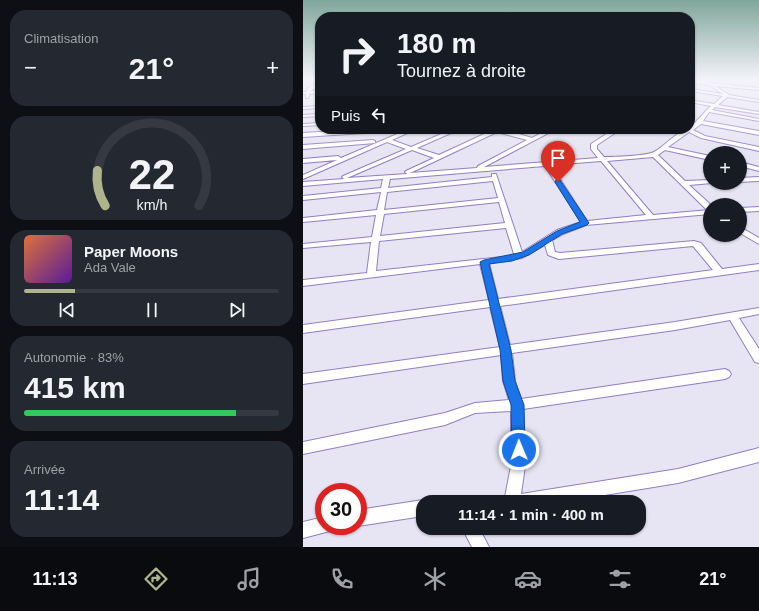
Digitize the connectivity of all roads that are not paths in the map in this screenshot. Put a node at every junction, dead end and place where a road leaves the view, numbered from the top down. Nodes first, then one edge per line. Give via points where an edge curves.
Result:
1 (715, 105) joint
2 (315, 107) edge
3 (303, 108) edge
4 (709, 111) junction
5 (759, 113) edge
6 (315, 115) edge
7 (303, 116) edge
8 (759, 120) edge
9 (700, 122) junction
10 (315, 124) edge
11 (303, 125) edge
12 (695, 126) edge
13 (695, 133) edge
14 (759, 133) edge
15 (318, 134) edge
16 (400, 134) edge
17 (445, 134) edge
18 (487, 134) edge
19 (514, 134) edge
20 (544, 134) edge
21 (610, 134) edge
22 (683, 134) edge
23 (303, 135) edge
24 (533, 140) junction
25 (383, 141) junction
26 (303, 147) edge
27 (413, 148) junction
28 (664, 148) junction
29 (759, 149) edge
30 (654, 156) junction
31 (703, 156) edge
32 (439, 157) junction
33 (344, 158) junction
34 (602, 159) junction
35 (303, 161) edge
36 (546, 163) junction
37 (747, 165) edge
38 (758, 167) edge
39 (478, 168) junction
40 (492, 168) junction
41 (403, 175) junction
42 (387, 176) junction
43 (303, 177) edge
44 (495, 179) junction
45 (759, 179) edge
46 (338, 180) junction
47 (747, 180) edge
48 (703, 182) edge
49 (685, 183) junction
50 (303, 184) edge
51 (385, 190) junction
52 (303, 198) edge
53 (502, 200) junction
54 (703, 201) edge
55 (759, 209) edge
56 (747, 210) edge
57 (703, 212) edge
58 (381, 213) junction
59 (650, 216) junction
60 (303, 220) edge
61 (585, 223) junction
62 (509, 225) junction
63 (747, 234) edge
64 (376, 238) junction
65 (548, 239) junction
66 (759, 242) edge
67 (303, 246) edge
68 (519, 256) junction
69 (484, 262) junction
70 (759, 267) edge
71 (719, 272) junction
72 (371, 276) junction
73 (303, 283) edge
74 (494, 302) junction
75 (759, 311) edge
76 (733, 316) junction
77 (303, 329) edge
78 (506, 350) junction
79 (759, 359) edge
80 (725, 374) dead end
81 (303, 379) edge
82 (517, 405) junction
83 (303, 448) edge
84 (759, 455) edge
85 (513, 495) edge
86 (560, 495) edge
87 (416, 509) edge
88 (367, 517) edge
89 (315, 527) edge
90 (303, 530) edge
91 (475, 535) edge
92 (481, 547) edge

1 - 4 street
1 - 5 street
2 - 3 street
4 - 8 street
4 - 9 street
6 - 7 street
9 - 12 street
9 - 14 street
10 - 11 street
13 - 29 street
15 - 23 street
16 - 25 street
17 - 27 street
18 - 32 street
19 - 24 street
20 - 24 street
21 - 34 street via 594,144 594,149
22 - 28 street
24 - 39 street
25 - 26 street
25 - 27 street
25 - 33 street
27 - 32 street
27 - 46 street
28 - 30 street
28 - 31 street
30 - 34 street
30 - 49 street
32 - 41 street
33 - 35 street
33 - 43 street
34 - 36 street
34 - 59 street
36 - 40 street
36 - 61 street
37 - 38 street
39 - 40 street
39 - 41 street
40 - 44 street
41 - 42 street
42 - 46 street
42 - 51 street
44 - 51 street
44 - 53 street
45 - 47 street
46 - 50 street
48 - 49 street
49 - 54 street
51 - 52 street
51 - 58 street
53 - 58 street
53 - 62 street
55 - 56 street
57 - 59 street
58 - 60 street
58 - 64 street
59 - 61 street
61 - 65 street via 566,229
62 - 64 street
62 - 68 street
63 - 66 street
64 - 67 street
64 - 72 street
65 - 68 street
65 - 71 street via 551,253 559,256 694,243
68 - 69 street
69 - 72 street
69 - 74 street
70 - 71 street
71 - 74 street
72 - 73 street
74 - 77 street
74 - 78 street
75 - 76 street
76 - 78 street
76 - 79 street
78 - 81 street
78 - 82 street via 509,381
80 - 82 street
82 - 83 street via 475,408 445,419
82 - 85 street via 518,466
84 - 86 street via 678,476
87 - 88 street
89 - 90 street
91 - 92 street

